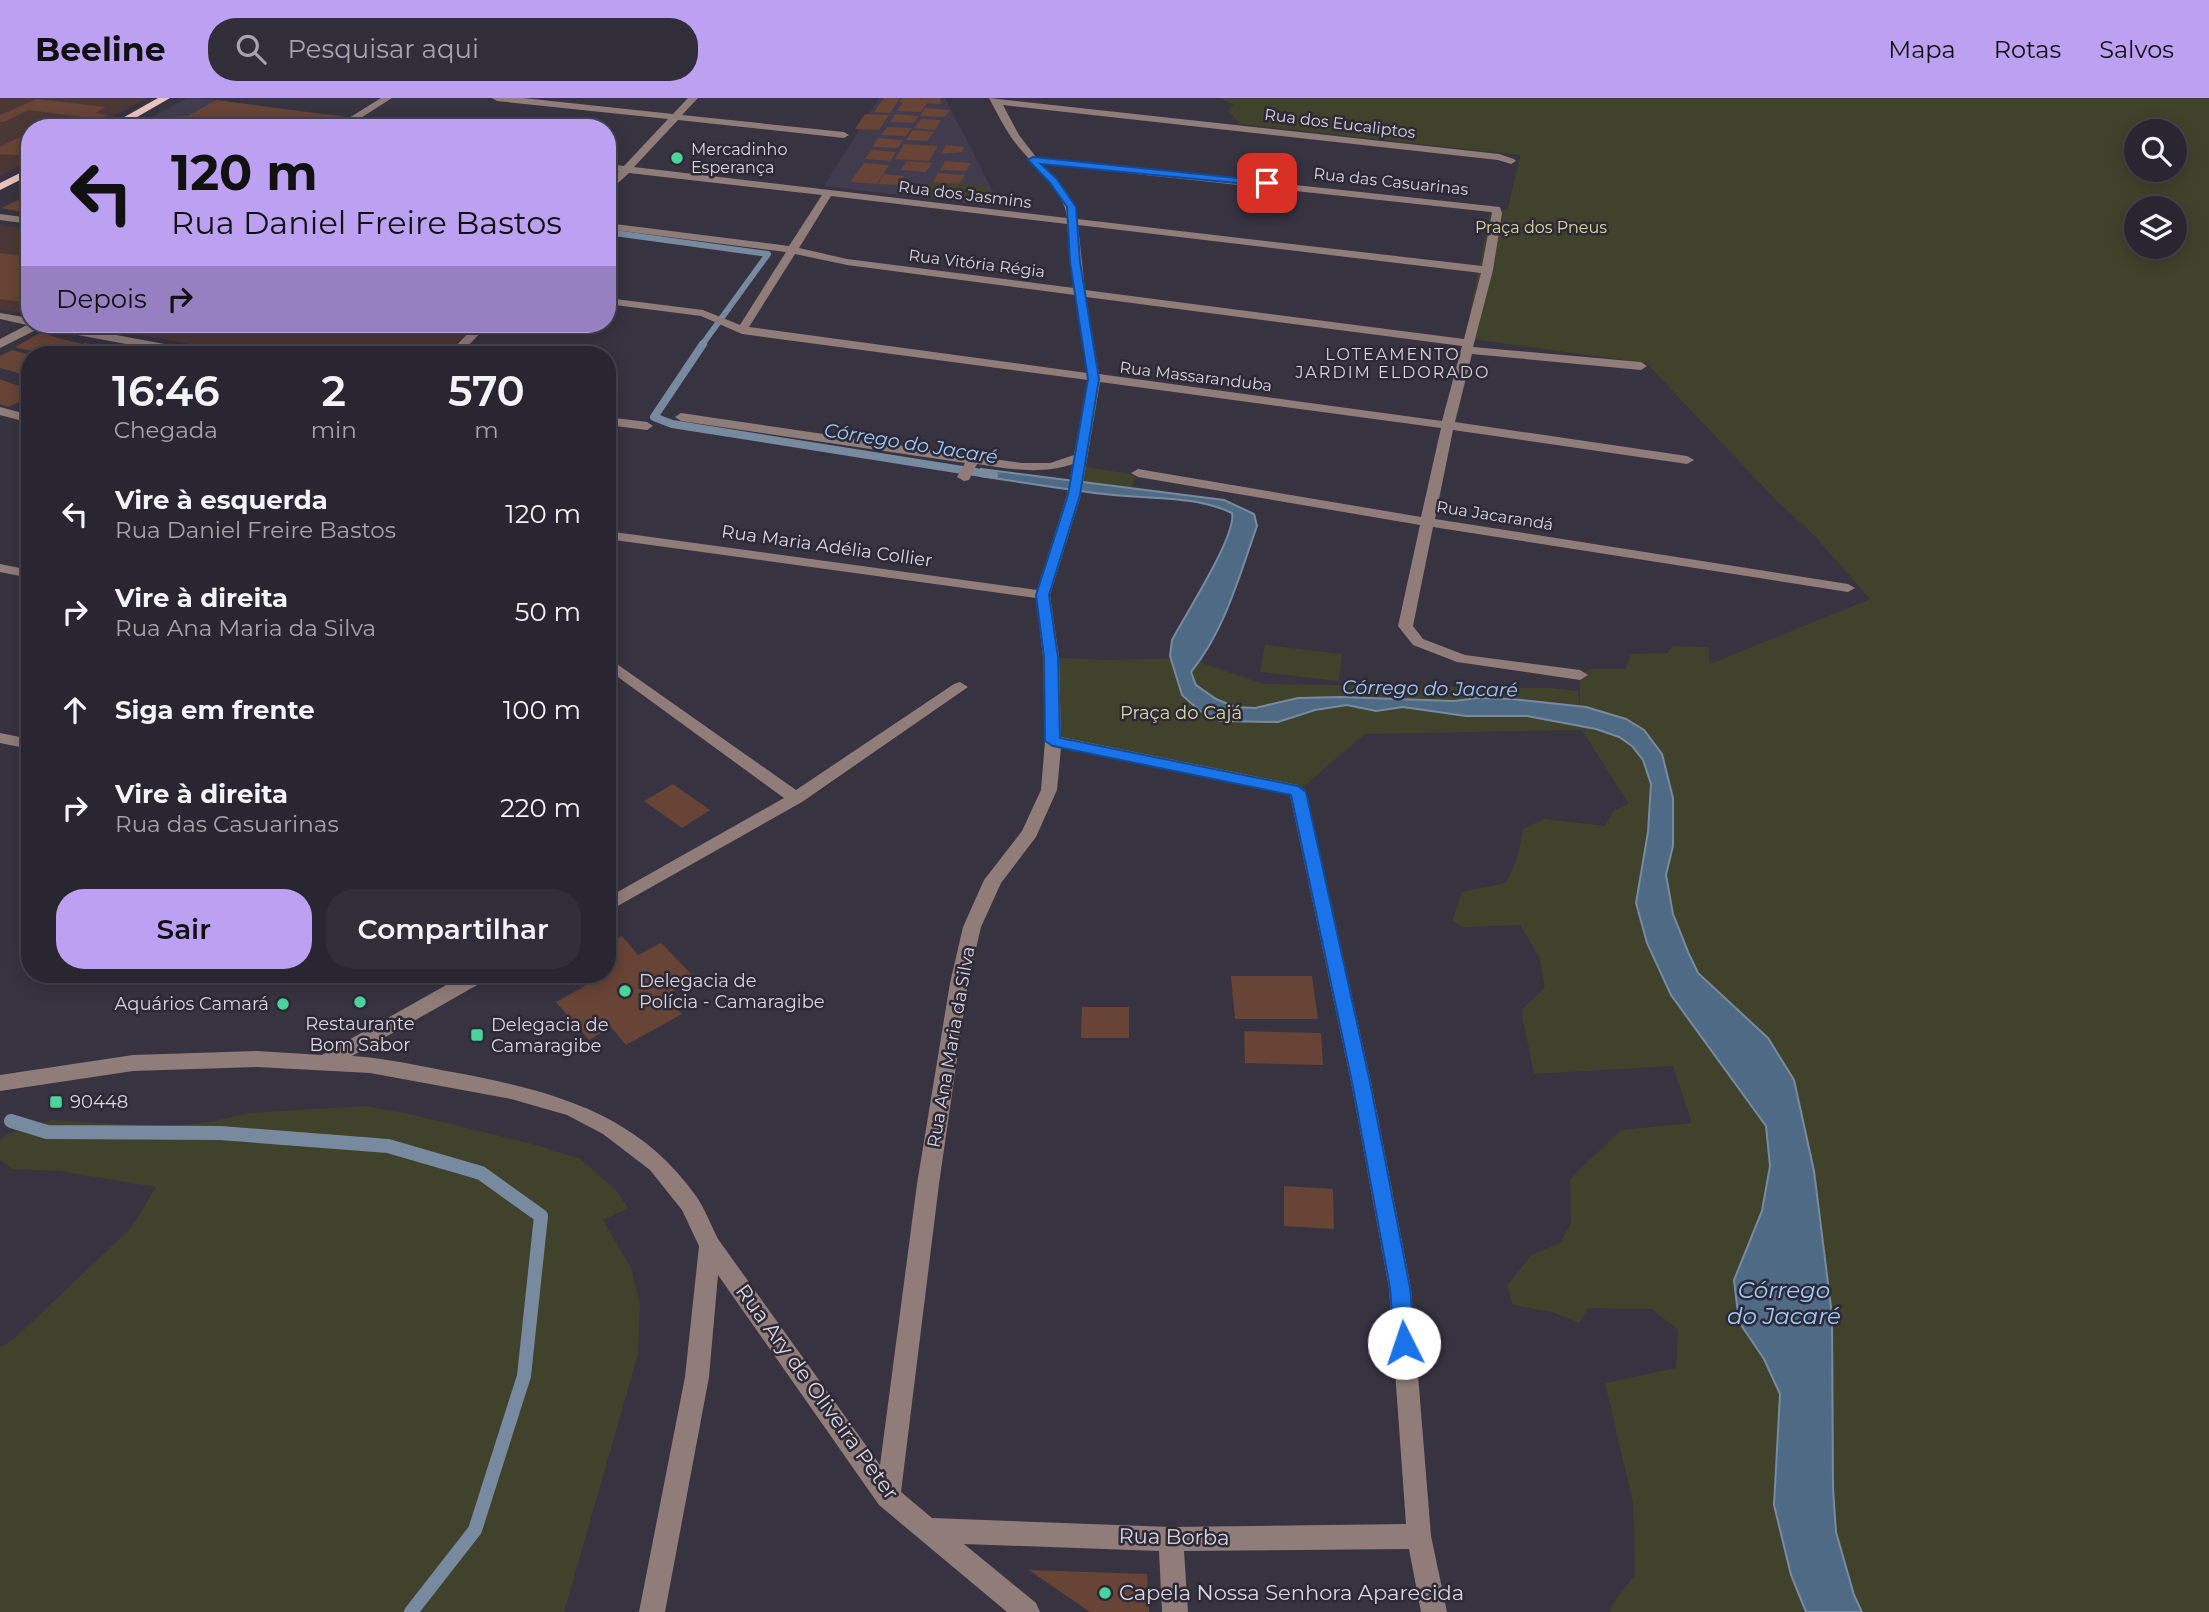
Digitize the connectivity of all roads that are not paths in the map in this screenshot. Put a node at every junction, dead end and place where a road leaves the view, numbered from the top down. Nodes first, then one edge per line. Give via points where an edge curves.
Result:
1 (165, 98) edge
2 (496, 98) edge
3 (693, 98) edge
4 (996, 100) edge
5 (391, 101) edge
6 (677, 116) junction
7 (126, 119) edge
8 (356, 119) edge
9 (368, 119) edge
10 (844, 135) dead end
11 (1033, 160) junction
12 (1511, 161) dead end
13 (616, 168) edge
14 (627, 169) junction
15 (21, 176) edge
16 (616, 181) edge
17 (0, 187) edge
18 (828, 193) junction
19 (0, 217) edge
20 (21, 220) edge
21 (1071, 222) junction
22 (616, 227) edge
23 (616, 236) edge
24 (791, 250) junction
25 (759, 255) dead end
26 (1487, 270) junction
27 (1080, 292) junction
28 (616, 302) edge
29 (0, 316) edge
30 (21, 320) edge
31 (739, 329) junction
32 (21, 333) edge
33 (85, 333) edge
34 (474, 333) edge
35 (136, 343) junction
36 (0, 344) edge
37 (130, 346) edge
38 (152, 346) edge
39 (462, 346) edge
40 (1468, 346) junction
41 (1641, 366) dead end
42 (1094, 379) junction
43 (21, 405) edge
44 (4, 412) edge
45 (21, 417) edge
46 (681, 417) dead end
47 (616, 422) edge
48 (1448, 424) junction
49 (647, 426) dead end
50 (1079, 460) junction
51 (1687, 460) dead end
52 (973, 461) junction
53 (1138, 473) dead end
54 (964, 476) dead end
55 (1427, 522) junction
56 (616, 536) edge
57 (0, 568) edge
58 (21, 572) edge
59 (1848, 588) dead end
60 (1042, 595) junction
61 (616, 668) edge
62 (1580, 675) dead end
63 (960, 687) dead end
64 (0, 738) edge
65 (1053, 741) junction
66 (21, 742) edge
67 (796, 798) junction
68 (616, 901) edge
69 (465, 983) edge
70 (324, 1063) junction
71 (0, 1083) edge
72 (710, 1246) junction
73 (888, 1497) junction
74 (929, 1530) junction
75 (1419, 1536) junction
76 (1171, 1539) junction
77 (652, 1612) edge
78 (1027, 1612) edge
79 (1175, 1612) edge
80 (1434, 1612) edge

1 - 7 main road
2 - 6 street
3 - 6 street
4 - 11 street, Rua Ana Maria da Silva
4 - 12 street, Rua dos Eucaliptos
5 - 8 street
5 - 9 street
6 - 10 street
6 - 14 street
11 - 21 street, Rua Ana Maria da Silva via 1064,194 1071,207
11 - 26 street, Rua das Casuarinas via 1496,209
13 - 14 street, Rua dos Jasmins
14 - 16 street
14 - 18 street, Rua dos Jasmins
15 - 17 main road
18 - 21 street, Rua dos Jasmins
18 - 24 street
19 - 20 street
21 - 26 street, Rua dos Jasmins
21 - 27 street, Rua Ana Maria da Silva
22 - 24 street, Rua Vitória Régia
23 - 25 street
24 - 27 street, Rua Vitória Régia via 847,262
24 - 31 street
26 - 40 street
27 - 40 street, Rua Vitória Régia
27 - 42 street, Rua Ana Maria da Silva
28 - 31 street via 713,316
29 - 30 street
31 - 42 street, Rua Massaranduba
32 - 36 street
33 - 35 street
34 - 39 street
35 - 37 street
35 - 38 street
40 - 41 street, Rua Vitória Régia
40 - 48 street
42 - 48 street, Rua Massaranduba
42 - 50 street, Rua Ana Maria da Silva
43 - 44 street
44 - 45 street
46 - 52 street
47 - 49 street
48 - 51 street, Rua Massaranduba
48 - 55 street
50 - 52 street via 1035,468
50 - 60 street, Rua Ana Maria da Silva via 1074,495
52 - 54 street
53 - 55 street, Rua Jacarandá
55 - 59 street, Rua Jacarandá
55 - 62 street via 1405,626 1418,642 1462,659
56 - 60 street, Rua Maria Adélia Collier
57 - 58 street
60 - 65 street, Rua Ana Maria da Silva via 1051,657
61 - 67 street
63 - 67 street
64 - 66 street
65 - 73 street, Rua Ana Maria da Silva via 1049,790 1030,833 993,880 972,927 959,983
65 - 75 street via 1298,792 1400,1288
67 - 68 street
69 - 70 street
70 - 71 street, Rua Ary de Oliveira Peter via 257,1059 133,1063
70 - 72 street, Rua Ary de Oliveira Peter via 370,1065 451,1079 573,1109 610,1128 657,1164 690,1204
72 - 73 street, Rua Ary de Oliveira Peter
72 - 77 street via 697,1377
73 - 74 street, Rua Ary de Oliveira Peter
74 - 76 street, Rua Borba
74 - 78 street, Rua Ary de Oliveira Peter
75 - 76 street, Rua Borba
75 - 80 street
76 - 79 street

